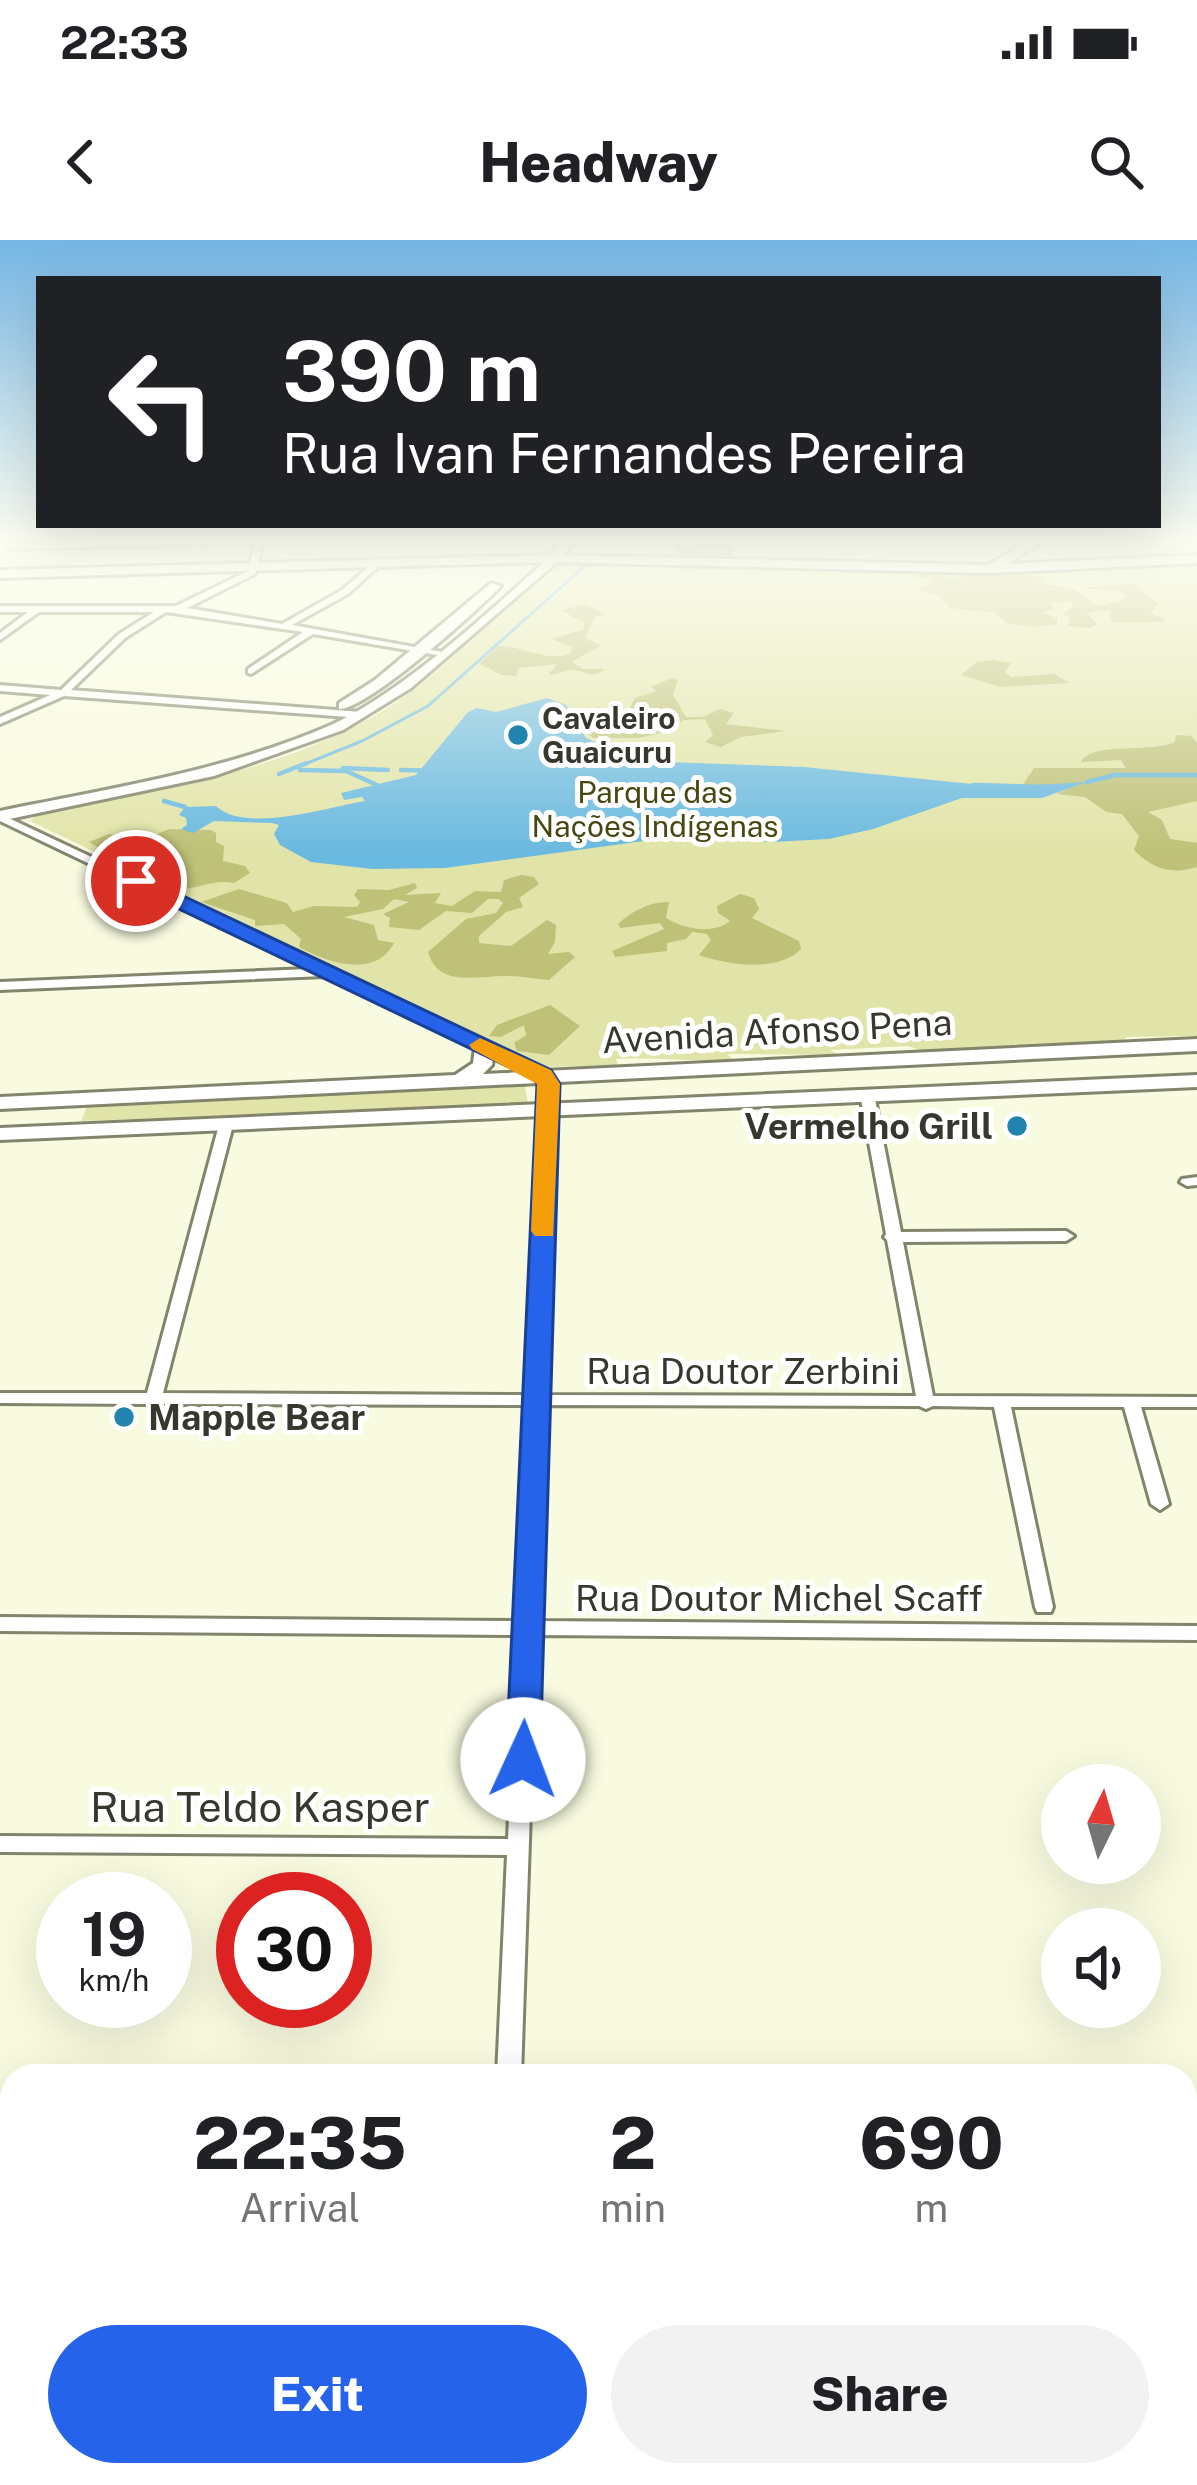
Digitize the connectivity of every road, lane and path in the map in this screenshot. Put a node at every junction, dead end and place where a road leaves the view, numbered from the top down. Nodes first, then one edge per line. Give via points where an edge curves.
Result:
1 (114, 644) edge
2 (292, 644) edge
3 (387, 644) edge
4 (428, 644) edge
5 (454, 644) edge
6 (421, 650) junction
7 (443, 653) junction
8 (251, 671) dead end
9 (0, 688) edge
10 (64, 692) junction
11 (337, 711) junction
12 (362, 715) junction
13 (0, 722) edge
14 (123, 780) junction
15 (102, 795) junction
16 (0, 810) edge
17 (34, 810) junction
18 (25, 828) junction
19 (326, 972) junction
20 (0, 986) edge
21 (1197, 1045) edge
22 (485, 1047) junction
23 (643, 1070) junction
24 (607, 1072) junction
25 (543, 1075) junction
26 (461, 1080) junction
27 (1197, 1081) edge
28 (867, 1094) junction
29 (82, 1098) junction
30 (37, 1101) junction
31 (0, 1102) edge
32 (652, 1105) junction
33 (615, 1106) junction
34 (548, 1109) junction
35 (226, 1125) junction
36 (75, 1130) junction
37 (26, 1132) junction
38 (0, 1134) edge
39 (1066, 1237) dead end
40 (892, 1238) junction
41 (0, 1399) edge
42 (153, 1401) junction
43 (1197, 1402) edge
44 (539, 1403) junction
45 (1131, 1403) junction
46 (926, 1404) junction
47 (1003, 1404) junction
48 (1160, 1504) dead end
49 (1044, 1607) dead end
50 (0, 1624) edge
51 (529, 1630) junction
52 (1197, 1633) edge
53 (0, 1844) edge
54 (519, 1847) junction
55 (509, 2064) edge

1 - 10 street
2 - 8 street
3 - 6 street
4 - 6 main road
5 - 7 main road
6 - 7 street
6 - 11 main road
7 - 12 main road
9 - 10 street
10 - 11 street
10 - 13 street
11 - 12 street
11 - 14 main road via 253,746
12 - 15 main road via 244,763
14 - 15 main road
14 - 16 main road
15 - 17 main road
16 - 17 main road
16 - 18 street
17 - 18 main road
18 - 19 street
19 - 20 street
19 - 22 street
21 - 23 main road, Avenida Afonso Pena
22 - 25 street
22 - 26 main road via 482,1065
23 - 24 main road, Avenida Afonso Pena
23 - 32 main road via 636,1088
24 - 25 main road, Avenida Afonso Pena
24 - 33 main road via 620,1089
25 - 26 main road, Avenida Afonso Pena
25 - 34 street
26 - 29 main road, Avenida Afonso Pena
27 - 28 main road, Avenida Afonso Pena
28 - 32 main road, Avenida Afonso Pena
28 - 40 street
29 - 30 main road, Avenida Afonso Pena
29 - 36 main road via 65,1115
30 - 31 main road, Avenida Afonso Pena
30 - 37 main road via 44,1113
32 - 33 main road, Avenida Afonso Pena
33 - 34 main road, Avenida Afonso Pena
34 - 35 main road, Avenida Afonso Pena
34 - 44 street
35 - 36 main road, Avenida Afonso Pena
35 - 42 street
36 - 37 main road, Avenida Afonso Pena
37 - 38 main road, Avenida Afonso Pena
39 - 40 street
40 - 46 street
41 - 42 street, Rua Doutor Zerbini
42 - 44 street, Rua Doutor Zerbini
43 - 45 street, Rua Doutor Zerbini
44 - 46 street, Rua Doutor Zerbini
44 - 51 street
45 - 47 street, Rua Doutor Zerbini
45 - 48 street
46 - 47 street, Rua Doutor Zerbini
47 - 49 street
50 - 51 street, Rua Doutor Michel Scaff
51 - 52 street, Rua Doutor Michel Scaff
51 - 54 street
53 - 54 street, Rua Teldo Kasper
54 - 55 street

